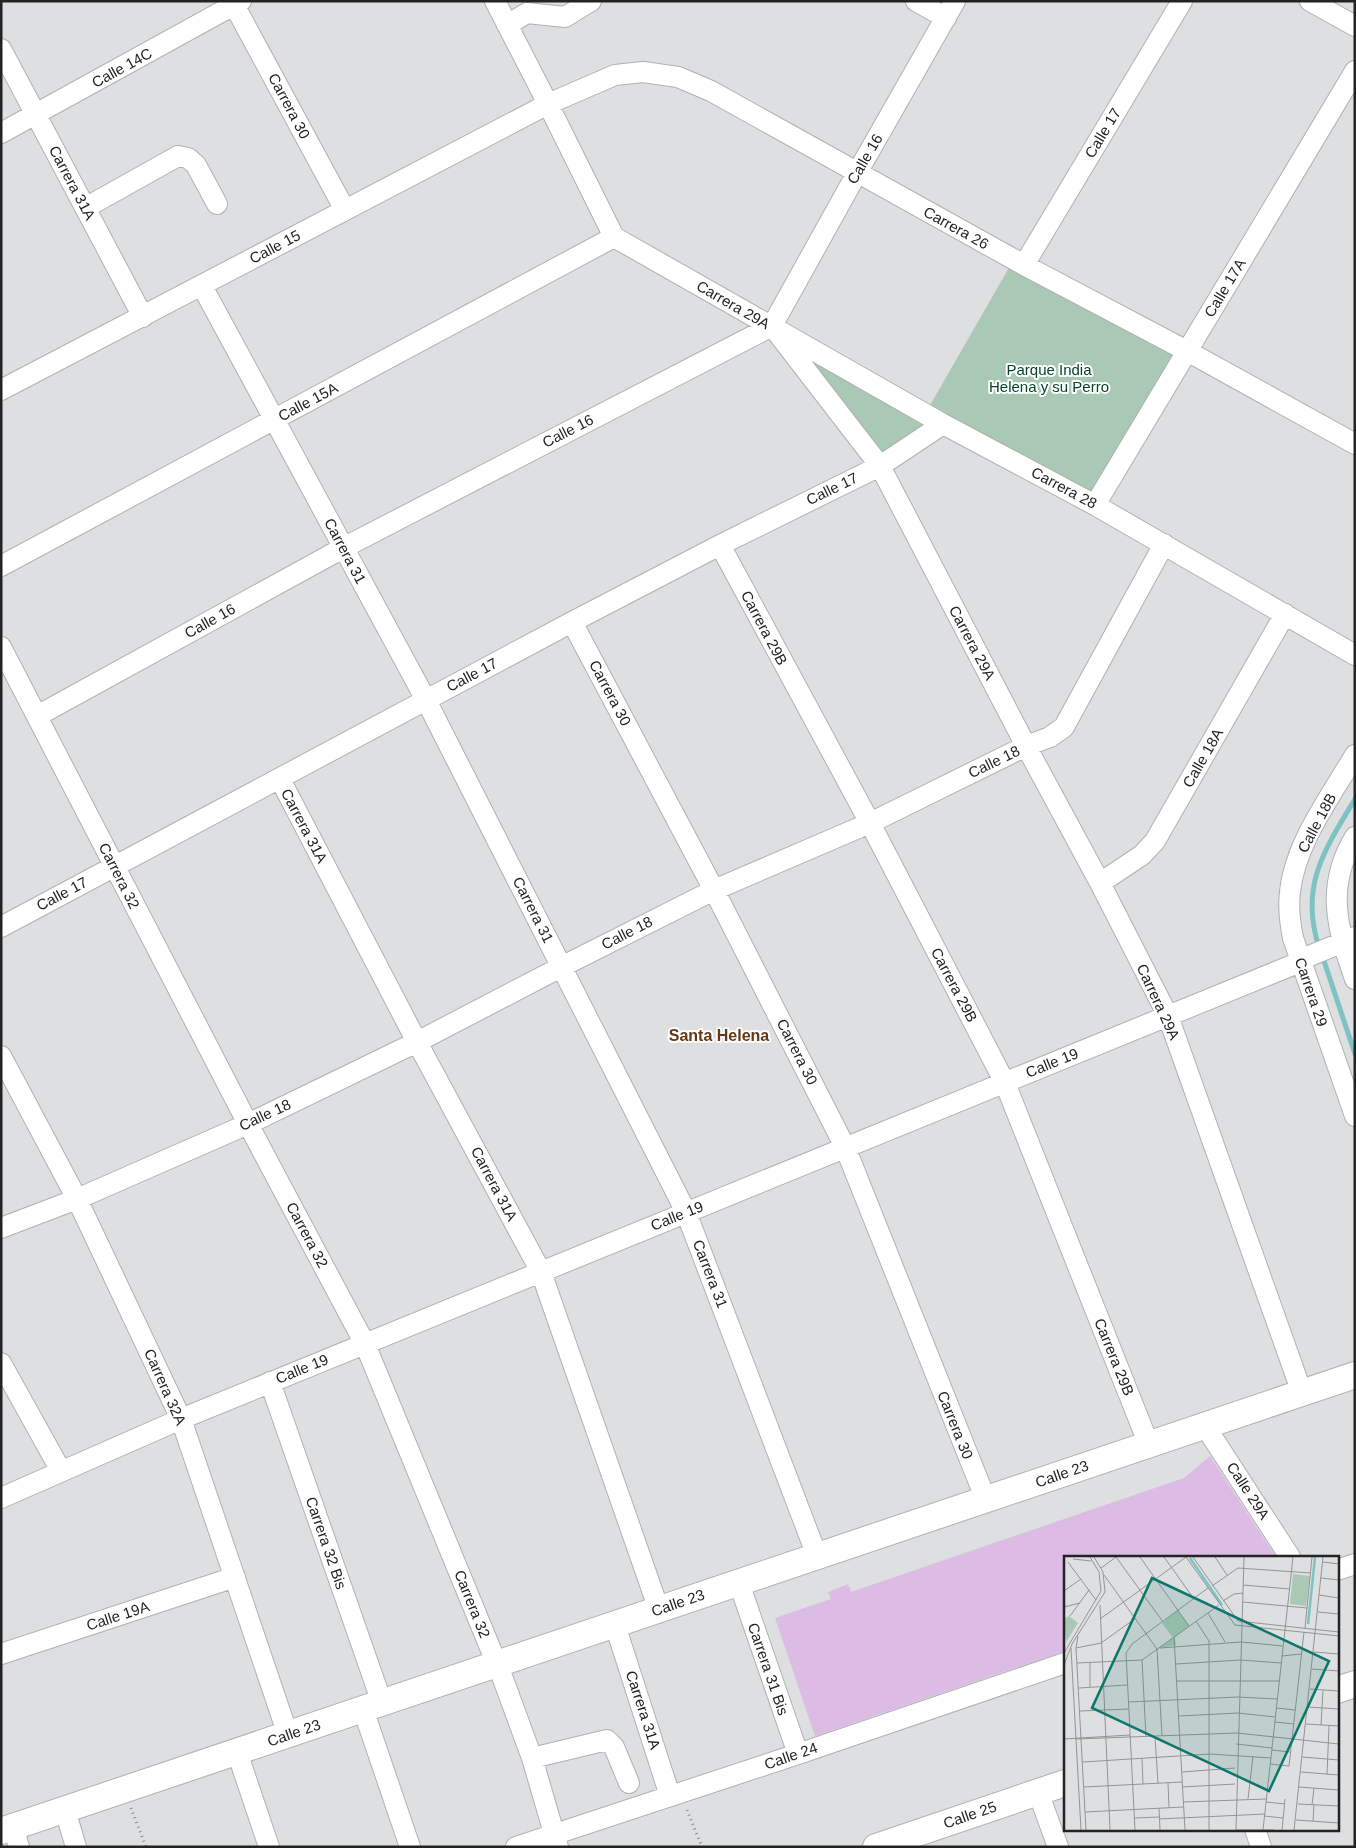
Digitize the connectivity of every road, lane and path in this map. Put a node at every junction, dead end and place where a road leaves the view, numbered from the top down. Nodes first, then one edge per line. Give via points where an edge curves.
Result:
1 (495, 1) edge
2 (591, 1) edge
3 (916, 1) edge
4 (1182, 1) edge
5 (1310, 1) edge
6 (236, 3) edge
7 (951, 10) edge
8 (507, 25) junction
9 (1355, 26) edge
10 (1, 49) edge
11 (1355, 71) edge
12 (548, 104) junction
13 (36, 115) junction
14 (1, 133) edge
15 (857, 173) junction
16 (217, 204) dead end
17 (85, 208) junction
18 (345, 210) junction
19 (614, 237) junction
20 (1024, 265) junction
21 (202, 286) junction
22 (143, 316) junction
23 (772, 326) junction
24 (1187, 351) junction
25 (1, 390) edge
26 (274, 420) junction
27 (943, 424) junction
28 (1353, 438) edge
29 (880, 466) junction
30 (1095, 505) junction
31 (1164, 544) junction
32 (720, 545) junction
33 (343, 548) junction
34 (1, 566) edge
35 (1285, 614) junction
36 (572, 622) junction
37 (1355, 655) edge
38 (4, 657) edge
39 (426, 700) junction
40 (38, 716) junction
41 (1026, 746) junction
42 (1355, 755) edge
43 (280, 779) junction
44 (870, 823) junction
45 (1355, 837) edge
46 (1295, 865) joint
47 (115, 867) junction
48 (1100, 883) junction
49 (714, 890) junction
50 (1, 927) edge
51 (1342, 942) edge
52 (1304, 960) junction
53 (561, 966) junction
54 (1355, 979) edge
55 (1168, 1016) junction
56 (417, 1042) junction
57 (1, 1056) edge
58 (1005, 1082) junction
59 (1355, 1116) edge
60 (248, 1124) junction
61 (845, 1147) junction
62 (77, 1199) junction
63 (686, 1212) junction
64 (1, 1228) edge
65 (541, 1272) junction
66 (365, 1344) junction
67 (1, 1364) edge
68 (1355, 1375) edge
69 (270, 1382) junction
70 (1302, 1393) junction
71 (181, 1418) junction
72 (1205, 1426) junction
73 (1148, 1445) junction
74 (61, 1471) junction
75 (1, 1498) edge
76 (986, 1500) junction
77 (817, 1556) junction
78 (1289, 1556) edge
79 (1355, 1564) edge
80 (1338, 1570) edge
81 (235, 1577) junction
82 (738, 1583) junction
83 (659, 1610) junction
84 (615, 1625) junction
85 (1, 1654) edge
86 (1064, 1663) edge
87 (496, 1664) junction
88 (1355, 1684) edge
89 (1338, 1690) edge
90 (373, 1706) junction
91 (288, 1735) junction
92 (237, 1752) junction
93 (798, 1754) junction
94 (532, 1758) junction
95 (629, 1782) dead end
96 (1064, 1783) edge
97 (124, 1790) junction
98 (1038, 1792) junction
99 (675, 1795) junction
100 (65, 1810) junction
101 (1255, 1830) edge
102 (11, 1835) edge
103 (556, 1841) edge
104 (267, 1846) edge
105 (76, 1847) edge
106 (146, 1847) edge
107 (410, 1847) edge
108 (516, 1847) edge
109 (702, 1847) edge
110 (876, 1847) edge
111 (1058, 1847) edge
112 (1261, 1847) edge

1 - 8 street
2 - 8 street via 565,17 527,13
3 - 7 street
4 - 20 street, Calle 17
5 - 9 street
6 - 13 street, Calle 14C
6 - 18 street, Carrera 30
7 - 15 street, Calle 16
8 - 12 street
10 - 13 street, Carrera 31A
11 - 24 street, Calle 17A
12 - 15 street, Carrera 26 via 615,75 642,72 678,77 711,91
12 - 18 street, Calle 15
12 - 19 street
13 - 14 street, Calle 14C
13 - 17 street, Carrera 31A
15 - 20 street, Carrera 26
15 - 23 street, Calle 16
16 - 17 street via 196,165 188,158 178,156
17 - 22 street, Carrera 31A
18 - 21 street, Calle 15
19 - 23 street, Carrera 29A
19 - 26 street, Calle 15A
20 - 24 street, Carrera 26
21 - 22 street, Calle 15
21 - 26 street, Carrera 31
22 - 25 street, Calle 15
23 - 27 street, Carrera 28
23 - 29 street, Carrera 29A
23 - 33 street, Calle 16
24 - 28 street, Carrera 26
24 - 30 street, Calle 17A
26 - 33 street, Carrera 31
26 - 34 street, Calle 15A
27 - 29 street, Calle 17
27 - 30 street, Carrera 28
29 - 32 street, Calle 17
29 - 41 street, Carrera 29A
30 - 31 street, Carrera 28
31 - 35 street, Carrera 28
31 - 41 street, Calle 18 via 1064,727 1050,737
32 - 36 street, Calle 17
32 - 44 street, Carrera 29B
33 - 39 street, Carrera 31
33 - 40 street, Calle 16
35 - 37 street, Carrera 28
35 - 48 street, Calle 18A via 1154,841 1142,855
36 - 39 street, Calle 17
36 - 49 street, Carrera 30
38 - 40 street, Carrera 32
39 - 43 street, Calle 17
39 - 53 street, Carrera 31
40 - 47 street, Carrera 32
41 - 44 street, Calle 18
41 - 48 street, Carrera 29A
42 - 46 street, Calle 18B via 1307,836
43 - 47 street, Calle 17
43 - 56 street, Carrera 31A
44 - 49 street, Calle 18
44 - 58 street, Carrera 29B
45 - 51 street via 1337,883 1335,906
46 - 52 street, Carrera 29 via 1290,919
47 - 50 street, Calle 17
47 - 60 street, Carrera 32
48 - 55 street, Carrera 29A
49 - 53 street, Calle 18
49 - 61 street, Carrera 30
51 - 52 street, Calle 19
51 - 54 street
52 - 55 street, Calle 19
52 - 59 street, Carrera 29
53 - 56 street, Calle 18
53 - 63 street, Carrera 31
55 - 58 street, Calle 19
55 - 70 street, Carrera 29A
56 - 60 street, Calle 18
56 - 65 street, Carrera 31A
57 - 62 street, Carrera 32A
58 - 61 street, Calle 19
58 - 73 street, Carrera 29B
60 - 62 street, Calle 18
60 - 66 street, Carrera 32
61 - 63 street, Calle 19
61 - 76 street, Carrera 30
62 - 64 street, Calle 18
62 - 71 street, Carrera 32A
63 - 65 street, Calle 19
63 - 77 street, Carrera 31
65 - 66 street, Calle 19
65 - 83 street, Carrera 31A
66 - 69 street, Calle 19
66 - 87 street, Carrera 32
67 - 74 street
68 - 70 main road, Calle 23
69 - 71 street, Calle 19
69 - 90 street, Carrera 32 Bis
70 - 72 main road, Calle 23
71 - 74 street, Calle 19
71 - 81 street, Carrera 32A
72 - 73 main road, Calle 23
72 - 78 street, Calle 29A
73 - 76 main road, Calle 23
74 - 75 street, Calle 19
76 - 77 main road, Calle 23
77 - 82 main road, Calle 23
79 - 80 street
81 - 85 street, Calle 19A
81 - 91 street, Carrera 32A
82 - 83 main road, Calle 23
82 - 93 street, Carrera 31 Bis
83 - 84 main road, Calle 23
84 - 87 main road, Calle 23
84 - 99 street, Carrera 31A
86 - 93 street, Calle 24
87 - 90 main road, Calle 23
87 - 94 street, Carrera 32
88 - 89 main road
90 - 91 main road, Calle 23
90 - 107 street, Carrera 32 Bis
91 - 92 main road, Calle 23
92 - 97 main road, Calle 23
92 - 104 street
93 - 99 street, Calle 24
94 - 95 street via 607,1740
94 - 103 street, Carrera 32
96 - 98 main road, Calle 25
97 - 100 main road, Calle 23
97 - 106 path
98 - 110 main road, Calle 25
98 - 111 street
99 - 103 street, Calle 24
99 - 109 path
100 - 102 main road, Calle 23
100 - 105 street
101 - 112 street
103 - 108 street, Calle 24

